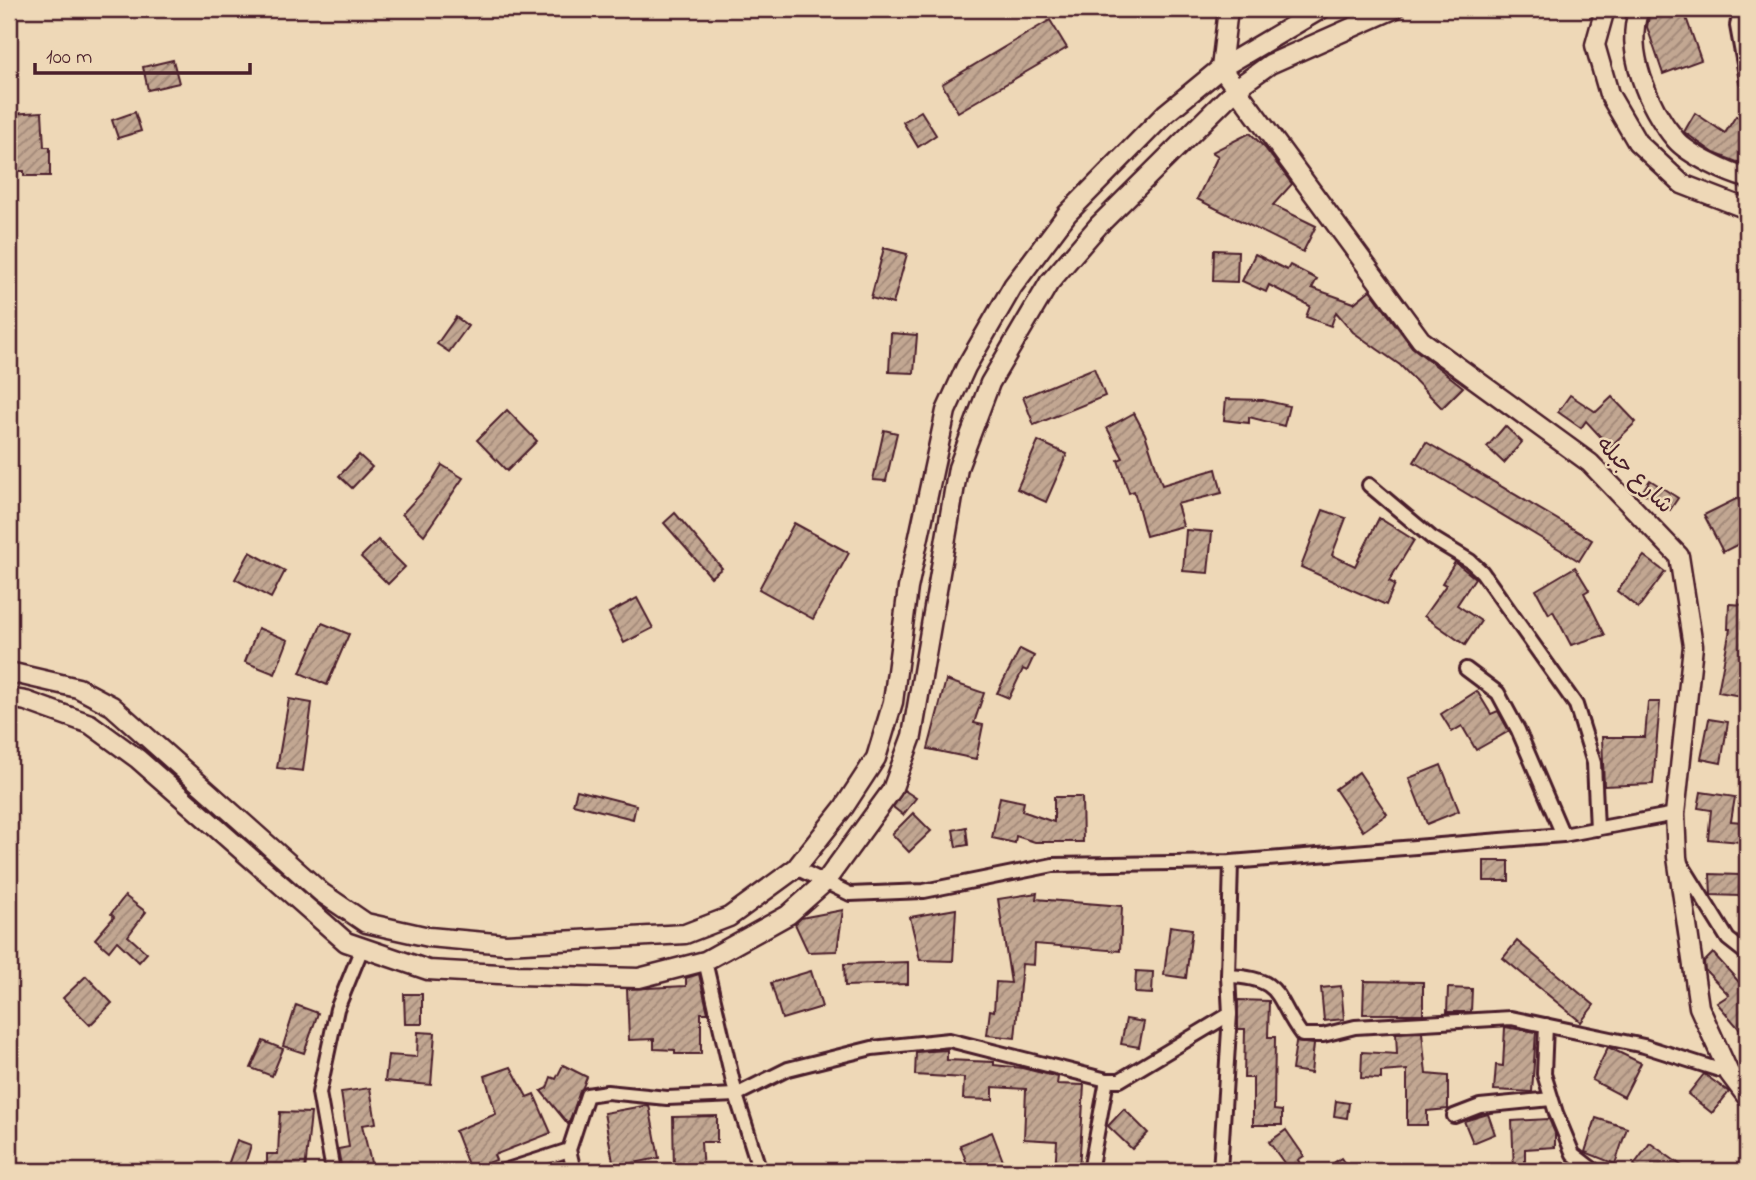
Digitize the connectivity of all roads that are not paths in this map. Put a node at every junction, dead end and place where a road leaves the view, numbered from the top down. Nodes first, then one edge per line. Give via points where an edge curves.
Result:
1 (1228, 9) edge
2 (1321, 9) edge
3 (1394, 9) edge
4 (1605, 9) edge
5 (1639, 9) edge
6 (1740, 9) edge
7 (1221, 68) junction
8 (1747, 81) edge
9 (1238, 88) junction
10 (1747, 178) edge
11 (1747, 209) edge
12 (1369, 485) dead end
13 (1466, 669) dead end
14 (9, 672) edge
15 (9, 698) edge
16 (1675, 814) junction
17 (1597, 829) junction
18 (1563, 835) junction
19 (1678, 857) junction
20 (1231, 862) junction
21 (796, 868) junction
22 (825, 882) junction
23 (362, 948) junction
24 (1747, 954) edge
25 (705, 961) junction
26 (1228, 976) junction
27 (1230, 1014) junction
28 (1546, 1025) junction
29 (1729, 1073) junction
30 (1107, 1080) junction
31 (736, 1095) junction
32 (1747, 1097) edge
33 (1551, 1099) junction
34 (1454, 1116) dead end
35 (569, 1150) junction
36 (333, 1171) edge
37 (504, 1171) edge
38 (574, 1171) edge
39 (760, 1171) edge
40 (1090, 1171) edge
41 (1220, 1171) edge
42 (1595, 1171) edge

1 - 7 street
2 - 7 street
3 - 9 street via 1270,64
4 - 11 street via 1595,45 1609,94 1637,142 1682,184
5 - 10 street via 1632,41 1647,93 1677,142 1732,175
6 - 8 street via 1737,26
7 - 9 street, شارع جبله
7 - 21 street via 1165,114 1067,214 1013,286 967,367 946,411 908,588 893,702 876,758
9 - 16 street, شارع جبله via 1421,340 1590,463 1679,556 1693,646
9 - 22 street via 1099,225 1049,283 990,383 958,468 912,736 892,790
12 - 17 street via 1432,538 1482,572 1576,705 1594,762
13 - 18 street via 1498,692
14 - 21 street via 78,688 112,706 322,893 366,923 429,937 506,944 685,934 729,917
15 - 23 street via 90,724 138,759 346,942
16 - 17 street
16 - 19 street, شارع جبله
17 - 18 street
18 - 20 street
19 - 24 street via 1728,939
19 - 29 street, شارع جبله via 1699,1007
20 - 22 street via 1053,865 924,891 850,894
20 - 26 street
21 - 22 street
22 - 25 street via 788,915
23 - 25 street via 428,970 517,975 639,978
23 - 36 street via 337,1009 319,1093
25 - 31 street
26 - 27 street
26 - 28 street via 1268,982 1302,1035 1355,1027 1511,1018
27 - 30 street via 1131,1076
27 - 41 street
28 - 29 street via 1644,1046
28 - 33 street via 1544,1074
29 - 32 street, شارع جبله
30 - 31 street via 949,1040 872,1048 788,1069
30 - 40 street
31 - 35 street via 587,1095
31 - 39 street
33 - 34 street via 1479,1107
33 - 42 street via 1573,1154
35 - 37 street
35 - 38 street

